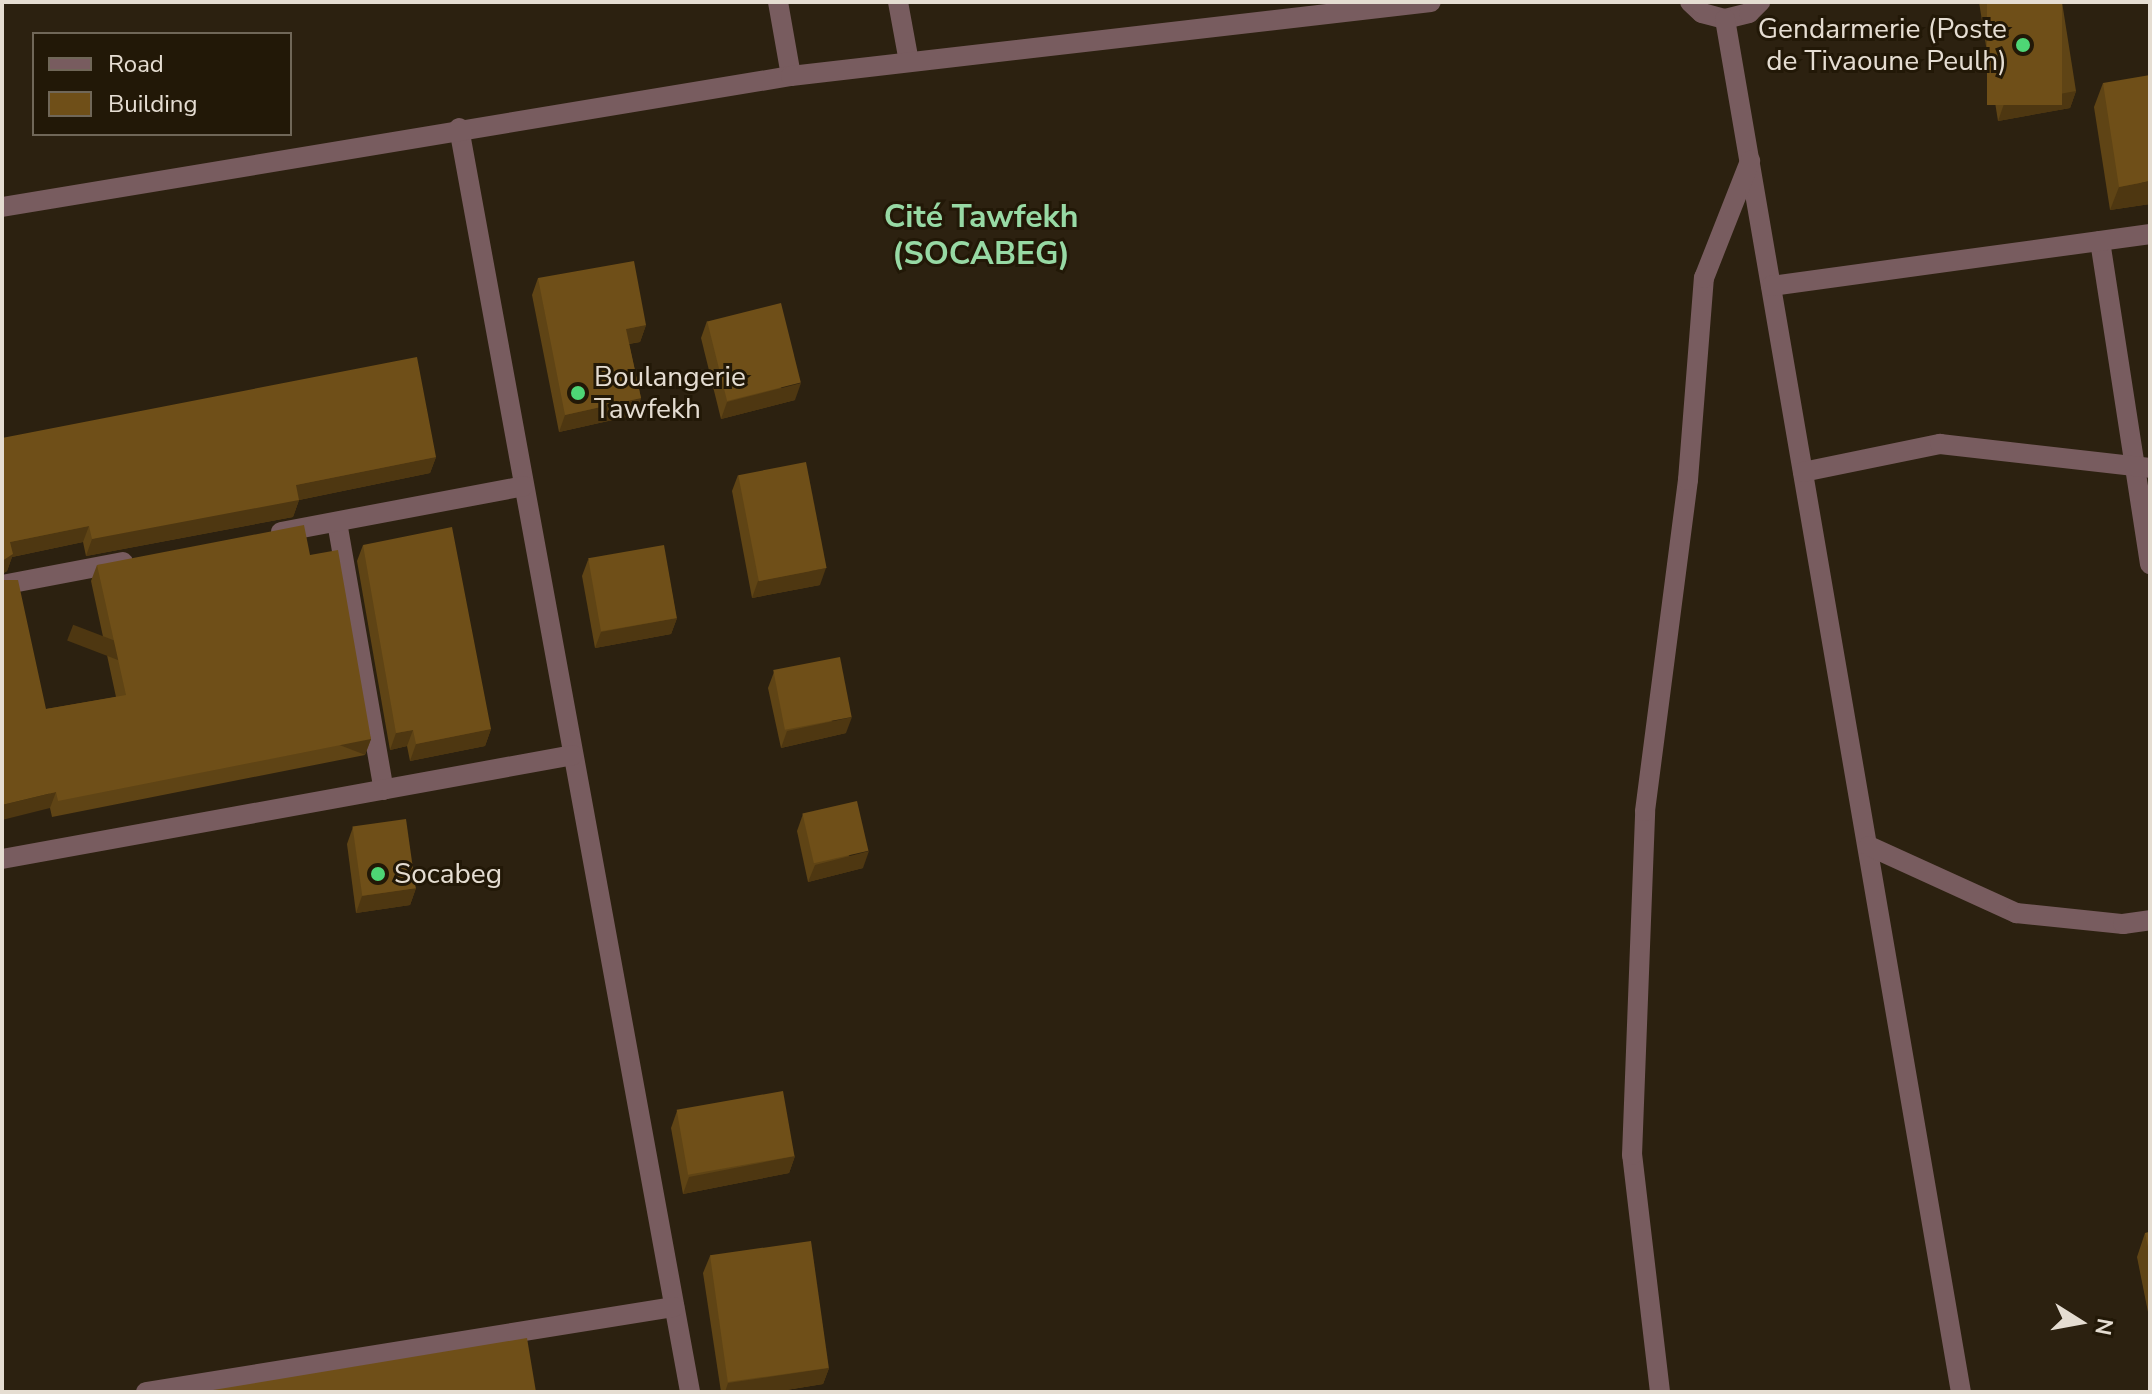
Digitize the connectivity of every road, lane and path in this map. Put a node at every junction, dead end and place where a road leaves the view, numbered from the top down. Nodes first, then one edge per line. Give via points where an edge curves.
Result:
1 (778, 2) edge
2 (898, 2) edge
3 (1431, 2) edge
4 (1690, 2) edge
5 (1760, 2) edge
6 (1725, 19) junction
7 (909, 62) junction
8 (791, 76) junction
9 (459, 128) junction
10 (1750, 161) junction
11 (2, 207) edge
12 (2150, 234) edge
13 (2100, 241) junction
14 (1771, 286) junction
15 (2142, 467) edge
16 (1803, 472) junction
17 (524, 486) junction
18 (337, 522) junction
19 (261, 536) edge
20 (139, 559) edge
21 (2150, 564) edge
22 (2, 585) edge
23 (573, 755) junction
24 (384, 790) junction
25 (1869, 846) junction
26 (2, 859) edge
27 (2150, 920) edge
28 (674, 1307) junction
29 (146, 1392) edge
30 (690, 1392) edge
31 (1660, 1392) edge
32 (1961, 1392) edge

1 - 8 street
2 - 7 street
3 - 7 street
4 - 6 street via 1702,13
5 - 6 street via 1749,13
6 - 10 street
7 - 8 street
8 - 9 street
9 - 11 street
9 - 17 street
10 - 14 street
10 - 31 street via 1704,278 1688,480 1645,811 1632,1155
12 - 13 street
13 - 14 street
13 - 15 street
14 - 16 street
15 - 16 street via 1940,444
15 - 21 street
16 - 25 street
17 - 18 street
17 - 23 street
18 - 19 street
18 - 24 street
20 - 22 street
23 - 24 street
23 - 28 street
24 - 26 street
25 - 27 street via 2016,913 2123,924
25 - 32 street
28 - 29 street
28 - 30 street

